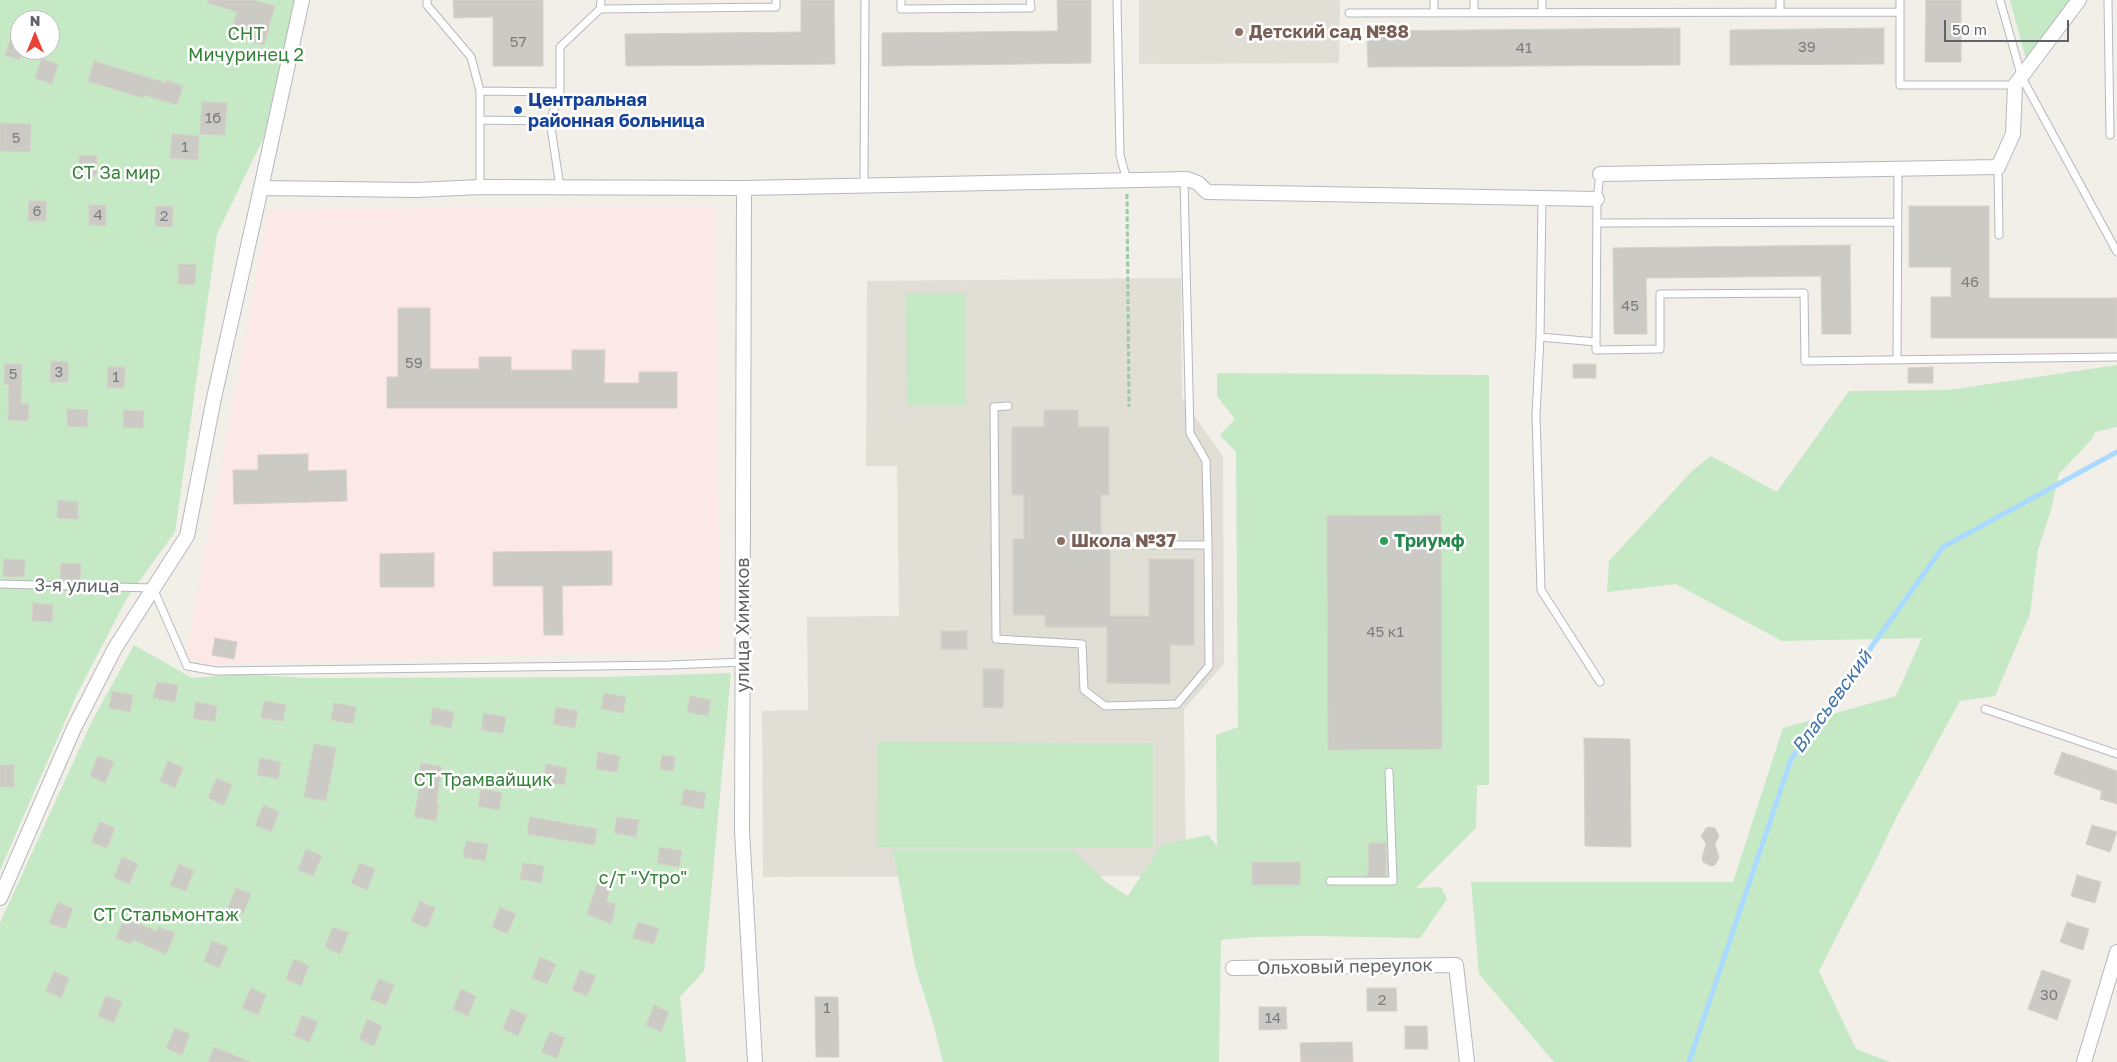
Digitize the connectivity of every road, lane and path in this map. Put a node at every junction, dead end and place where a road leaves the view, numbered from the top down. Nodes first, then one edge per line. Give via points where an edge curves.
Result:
1 (302, 0) edge
2 (427, 0) edge
3 (600, 0) edge
4 (776, 0) edge
5 (865, 0) edge
6 (901, 0) edge
7 (987, 0) edge
8 (1030, 0) edge
9 (1117, 0) edge
10 (1434, 0) edge
11 (1474, 0) edge
12 (1542, 0) edge
13 (1780, 0) edge
14 (1900, 0) edge
15 (2000, 0) edge
16 (2078, 0) edge
17 (2108, 0) edge
18 (987, 9) junction
19 (600, 10) junction
20 (1780, 12) junction
21 (1900, 12) junction
22 (1349, 13) dead end
23 (1434, 13) junction
24 (1474, 13) junction
25 (1542, 13) junction
26 (2019, 81) junction
27 (480, 92) junction
28 (560, 92) junction
29 (480, 120) junction
30 (550, 121) junction
31 (2110, 135) dead end
32 (1998, 167) junction
33 (1898, 168) junction
34 (1600, 174) joint
35 (1184, 180) junction
36 (1127, 181) junction
37 (864, 185) junction
38 (261, 188) junction
39 (480, 188) junction
40 (560, 188) junction
41 (744, 188) junction
42 (1542, 198) junction
43 (1597, 199) junction
44 (1897, 222) junction
45 (1597, 223) junction
46 (1999, 235) dead end
47 (2117, 252) edge
48 (1540, 337) junction
49 (1596, 342) junction
50 (2117, 356) edge
51 (1896, 360) junction
52 (1008, 406) dead end
53 (1129, 407) dead end
54 (1129, 545) dead end
55 (1208, 545) junction
56 (0, 584) edge
57 (153, 588) junction
58 (743, 662) junction
59 (1600, 682) dead end
60 (1985, 709) dead end
61 (2117, 754) edge
62 (1389, 772) dead end
63 (1330, 881) dead end
64 (0, 898) edge
65 (2117, 952) edge
66 (1233, 968) dead end
67 (755, 1062) edge
68 (1468, 1062) edge
69 (2084, 1062) edge

1 - 38 street
2 - 27 lane via 427,5 471,58
3 - 19 lane
4 - 19 lane via 776,7
5 - 37 lane
6 - 18 lane via 901,9
7 - 18 lane
8 - 18 lane via 1030,8
9 - 36 lane via 1120,155
10 - 23 lane
11 - 24 lane
12 - 25 lane
13 - 20 lane
14 - 21 lane
15 - 26 lane
16 - 26 street
17 - 31 lane
19 - 28 lane via 560,47
20 - 21 lane
20 - 25 lane
21 - 26 lane via 1900,85
22 - 23 lane
23 - 24 lane
24 - 25 lane
26 - 32 street via 2014,134
26 - 47 lane
27 - 28 lane
27 - 29 lane
28 - 30 lane
29 - 30 lane
29 - 39 lane
30 - 40 lane
32 - 33 street
32 - 46 lane
33 - 34 street
33 - 44 lane
34 - 43 lane
35 - 36 street
35 - 42 street via 1198,183 1206,192
35 - 55 lane via 1190,433 1206,461
36 - 37 street
36 - 53 path
37 - 41 street
38 - 39 street
38 - 57 street via 187,536
39 - 40 street
40 - 41 street
41 - 58 street, улица Химиков
42 - 43 street
42 - 48 lane
43 - 45 lane
44 - 45 lane
44 - 51 lane
45 - 49 lane
48 - 49 lane
48 - 59 lane via 1536,415 1541,590
49 - 51 lane via 1596,350 1660,349 1660,294 1804,294 1805,361
50 - 51 lane
52 - 55 lane via 994,407 996,638 1082,644 1084,690 1105,706 1178,704 1209,666
54 - 55 lane
56 - 57 lane, 3-я улица
57 - 58 lane via 187,666 216,671
57 - 64 street via 115,648 74,728
58 - 67 street, улица Химиков via 742,831
60 - 61 lane
62 - 63 lane via 1394,881
65 - 69 street
66 - 68 street, Ольховый переулок via 1456,965

